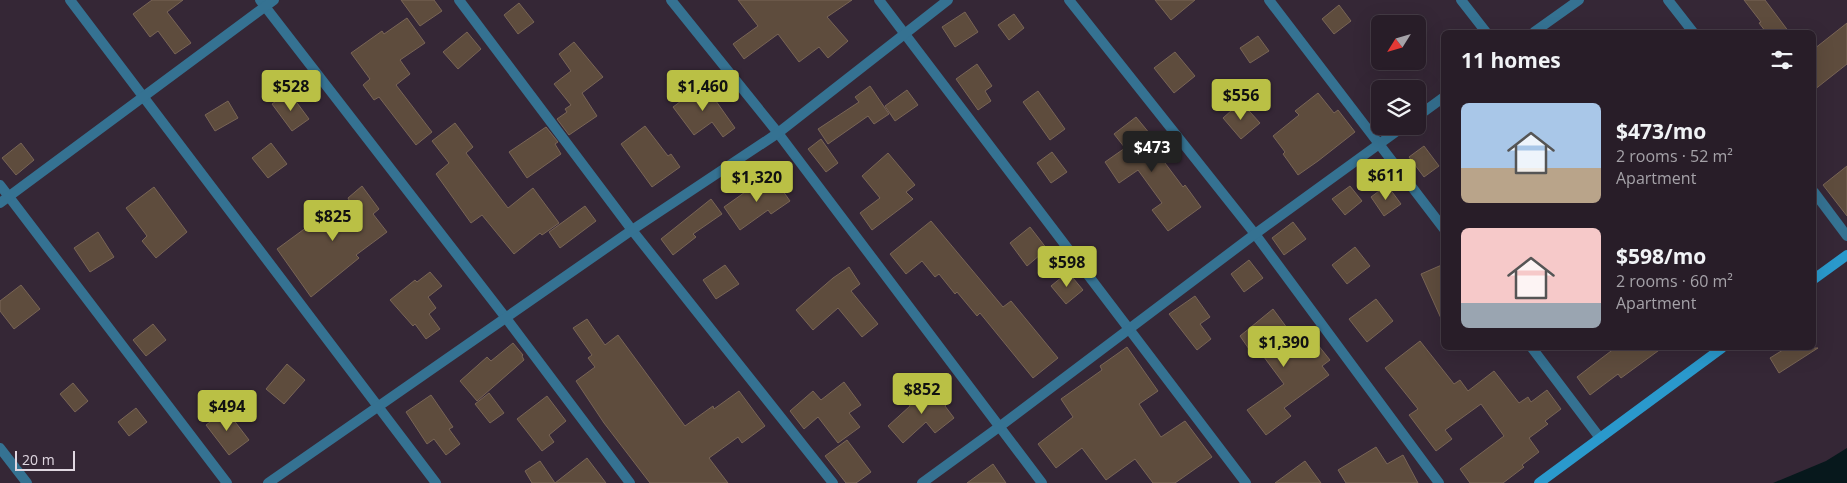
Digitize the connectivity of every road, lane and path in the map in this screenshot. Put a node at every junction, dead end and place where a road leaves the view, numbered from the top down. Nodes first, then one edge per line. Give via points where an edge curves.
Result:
1 (70, 0) edge
2 (274, 0) edge
3 (460, 0) edge
4 (671, 0) edge
5 (878, 0) edge
6 (948, 0) edge
7 (1069, 0) edge
8 (1269, 0) edge
9 (1461, 0) edge
10 (1578, 0) edge
11 (1668, 0) edge
12 (262, 3) edge
13 (1484, 30) edge
14 (1537, 30) edge
15 (1691, 30) edge
16 (905, 33) junction
17 (143, 97) junction
18 (1441, 99) edge
19 (1426, 110) edge
20 (778, 133) junction
21 (1392, 135) edge
22 (1380, 144) junction
23 (0, 185) edge
24 (1816, 195) edge
25 (4, 200) edge
26 (1441, 225) edge
27 (632, 230) junction
28 (1255, 234) junction
29 (1847, 236) edge
30 (1847, 255) edge
31 (1816, 278) edge
32 (506, 318) junction
33 (1129, 328) junction
34 (1534, 350) edge
35 (1719, 350) edge
36 (378, 407) junction
37 (999, 427) junction
38 (1600, 438) junction
39 (0, 448) edge
40 (27, 483) edge
41 (227, 483) edge
42 (268, 483) edge
43 (436, 483) edge
44 (630, 483) edge
45 (833, 483) edge
46 (922, 483) edge
47 (1042, 483) edge
48 (1246, 483) edge
49 (1439, 483) edge
50 (1540, 483) edge

1 - 17 street
2 - 12 street
3 - 27 street
4 - 20 street
5 - 16 street
6 - 16 street
7 - 28 street
8 - 22 street
9 - 13 street
10 - 14 street
11 - 15 street
12 - 17 street
12 - 32 street
16 - 20 street
16 - 33 street
17 - 25 street
17 - 36 street
18 - 19 street
20 - 27 street
20 - 37 street
21 - 22 street
22 - 26 street
22 - 28 street
23 - 25 street
24 - 29 street
25 - 41 street
27 - 32 street
27 - 45 street
28 - 33 street
28 - 49 street
30 - 31 street
32 - 36 street
32 - 44 street
33 - 37 street
33 - 48 street
34 - 38 street
35 - 38 street
36 - 42 street
36 - 43 street
37 - 46 street
37 - 47 street
38 - 50 street
39 - 40 street

